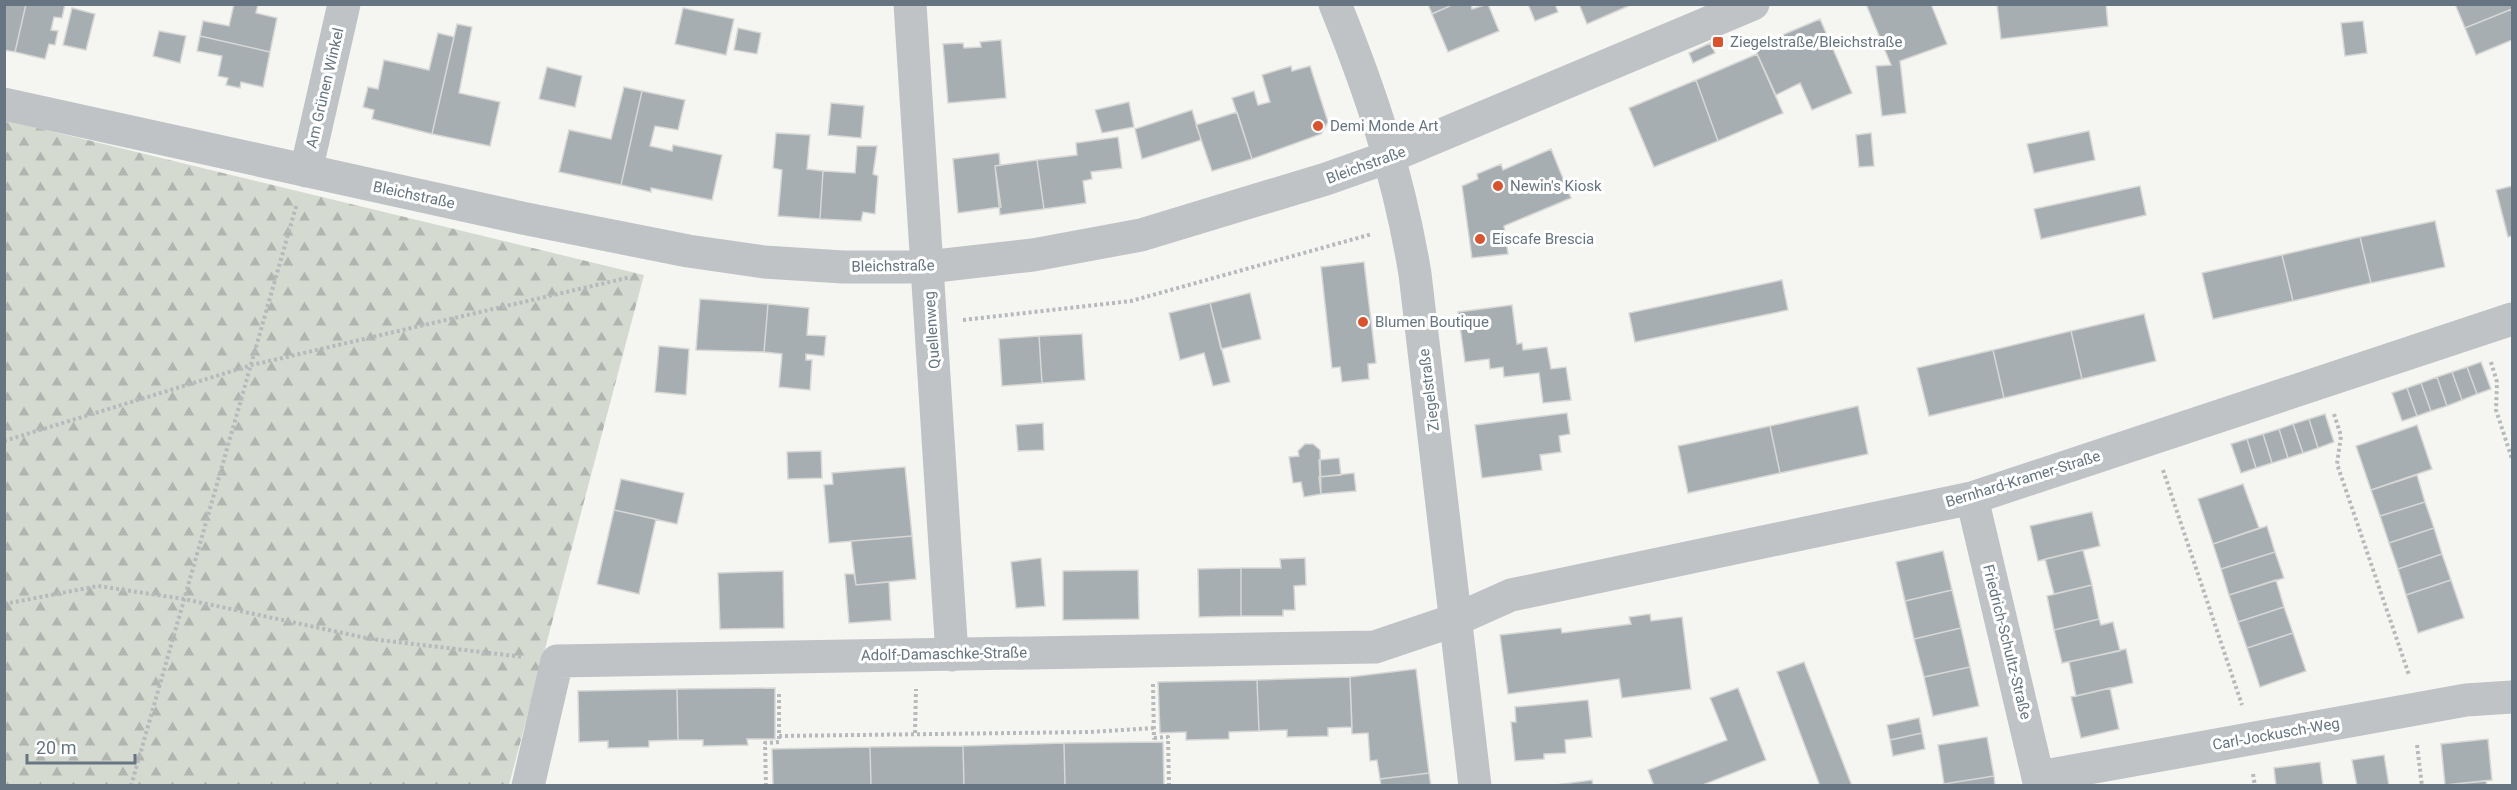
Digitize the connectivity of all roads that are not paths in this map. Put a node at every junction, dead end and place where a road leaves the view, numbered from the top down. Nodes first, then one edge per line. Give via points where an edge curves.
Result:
1 (344, 4) edge
2 (910, 4) edge
3 (1335, 4) edge
4 (1753, 4) edge
5 (4, 104) edge
6 (1391, 156) junction
7 (306, 171) junction
8 (927, 267) junction
9 (2512, 319) edge
10 (1972, 498) junction
11 (1455, 620) junction
12 (952, 655) junction
13 (2512, 697) edge
14 (2040, 782) edge
15 (528, 786) edge
16 (1475, 786) edge

1 - 7 street, Am Grünen Winkel
2 - 8 street, Quellenweg
3 - 6 street, Ziegelstraße
4 - 6 street, Bleichstraße
5 - 7 street, Bleichstraße
6 - 8 street, Bleichstraße via 1141,235 1033,255
6 - 11 street, Ziegelstraße via 1415,273
7 - 8 street, Bleichstraße via 688,251 764,262
8 - 12 street, Quellenweg
9 - 10 street, Bernhard-Kramer-Straße
10 - 11 street, Bernhard-Kramer-Straße via 1511,596
10 - 14 street, Friedrich-Schultz-Straße
11 - 12 street, Adolf-Damaschke-Straße via 1375,647
11 - 16 street, Ziegelstraße
12 - 15 street, Adolf-Damaschke-Straße via 557,661
13 - 14 street, Carl-Jockusch-Weg via 2466,700 2249,739

